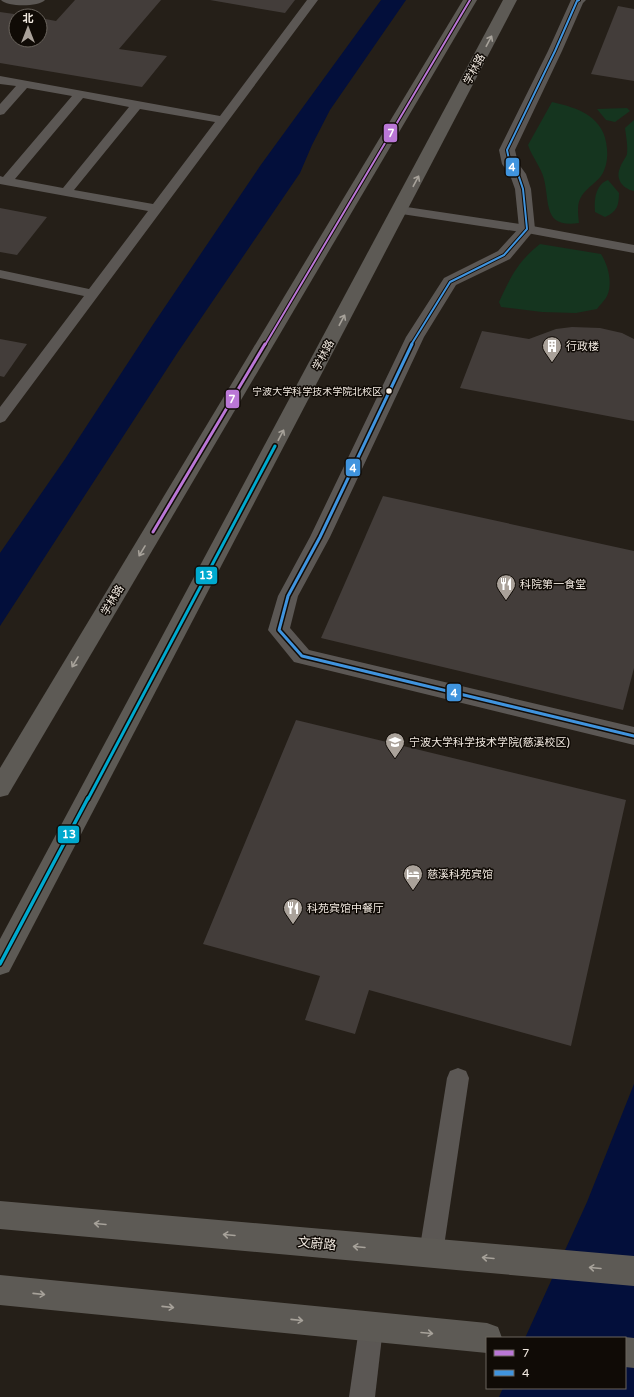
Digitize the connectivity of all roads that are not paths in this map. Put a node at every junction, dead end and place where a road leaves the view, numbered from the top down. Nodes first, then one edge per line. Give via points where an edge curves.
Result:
1 (6, 0) edge
2 (40, 0) edge
3 (313, 0) edge
4 (470, 0) edge
5 (510, 0) edge
6 (579, 0) edge
7 (0, 80) edge
8 (25, 84) junction
9 (80, 94) junction
10 (137, 104) junction
11 (0, 111) edge
12 (223, 120) junction
13 (3, 180) edge
14 (66, 192) junction
15 (157, 209) junction
16 (400, 210) junction
17 (527, 230) junction
18 (634, 249) edge
19 (0, 274) edge
20 (93, 294) junction
21 (0, 418) edge
22 (634, 736) edge
23 (0, 788) edge
24 (0, 964) edge
25 (458, 1078) dead end
26 (0, 1215) edge
27 (431, 1253) junction
28 (634, 1271) edge
29 (0, 1290) edge
30 (371, 1328) junction
31 (486, 1338) edge
32 (362, 1397) edge

1 - 2 lane
3 - 12 lane
4 -> 23 main road, 学林路
16 -> 5 main road, 学林路
6 - 17 street via 568,18 555,51 507,150 510,164 518,174 523,189
7 - 8 lane
8 - 9 lane
8 - 11 lane
9 - 10 lane
9 - 13 lane
10 - 12 lane
10 - 14 lane
12 - 15 lane
13 - 14 lane
14 - 15 lane
15 - 20 lane
16 - 17 lane
24 -> 16 main road, 学林路
17 - 18 lane
17 - 22 street via 504,255 450,282 415,337 320,537 288,596 279,630 302,656
19 - 20 lane
20 - 21 lane
25 - 27 lane
27 -> 26 main road, 文蔚路
28 -> 27 main road, 文蔚路
29 -> 30 main road
30 -> 31 main road
30 - 32 lane

